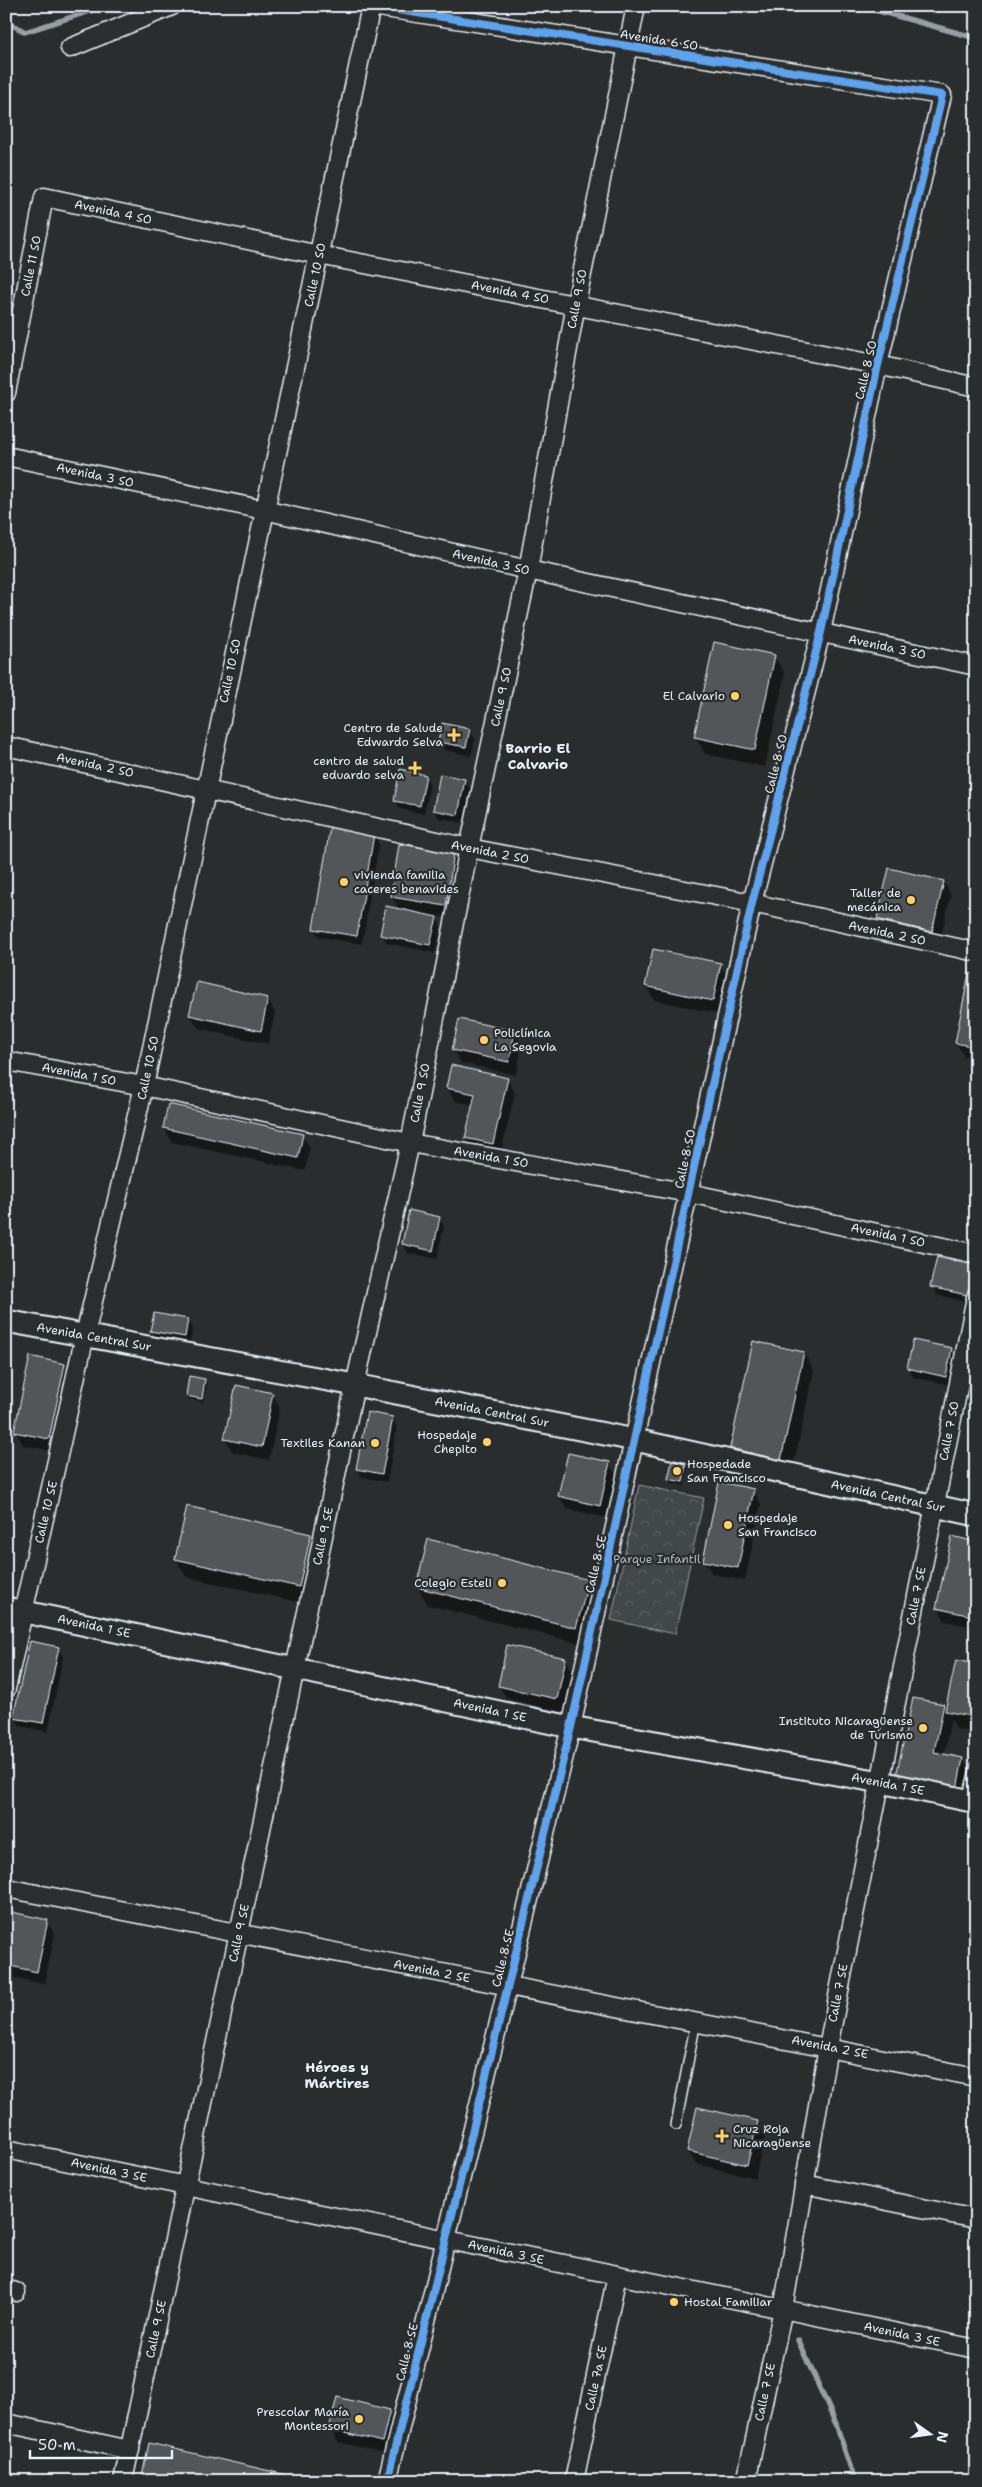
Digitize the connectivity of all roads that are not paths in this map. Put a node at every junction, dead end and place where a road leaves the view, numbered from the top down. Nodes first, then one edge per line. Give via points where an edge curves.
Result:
1 (172, 6) edge
2 (372, 6) edge
3 (636, 6) edge
4 (627, 47) junction
5 (70, 48) dead end
6 (942, 95) joint
7 (44, 197) joint
8 (319, 255) junction
9 (576, 304) junction
10 (878, 366) junction
11 (976, 387) edge
12 (6, 393) edge
13 (6, 456) edge
14 (264, 510) junction
15 (528, 570) junction
16 (821, 632) junction
17 (976, 666) edge
18 (6, 746) edge
19 (205, 789) junction
20 (469, 848) junction
21 (752, 903) junction
22 (976, 952) edge
23 (6, 1061) edge
24 (144, 1086) junction
25 (410, 1143) junction
26 (689, 1193) junction
27 (976, 1254) edge
28 (976, 1297) edge
29 (6, 1321) edge
30 (85, 1335) junction
31 (355, 1385) junction
32 (635, 1440) junction
33 (933, 1506) junction
34 (976, 1515) edge
35 (15, 1610) edge
36 (295, 1669) junction
37 (6, 1689) edge
38 (571, 1727) junction
39 (976, 1766) edge
40 (881, 1782) junction
41 (971, 1801) edge
42 (6, 1888) edge
43 (239, 1935) junction
44 (508, 1985) junction
45 (696, 2021) junction
46 (828, 2046) junction
47 (976, 2077) edge
48 (676, 2125) dead end
49 (6, 2149) edge
50 (804, 2184) junction
51 (186, 2186) junction
52 (976, 2219) edge
53 (446, 2240) junction
54 (618, 2275) junction
55 (783, 2309) junction
56 (976, 2350) edge
57 (6, 2423) edge
58 (130, 2450) junction
59 (124, 2481) edge
60 (386, 2481) edge
61 (574, 2481) edge
62 (746, 2481) edge

1 - 5 street
2 - 4 street, Avenida 6 SO
2 - 8 street, Calle 10 SO
3 - 4 street, Calle 9 SO
4 - 6 street, Avenida 6 SO
4 - 9 street, Calle 9 SO
6 - 10 street, Calle 8 SO
7 - 8 street, Avenida 4 SO
7 - 12 street, Calle 11 SO
8 - 9 street, Avenida 4 SO
8 - 14 street, Calle 10 SO
9 - 10 street, Avenida 4 SO
9 - 15 street, Calle 9 SO
10 - 11 street, Avenida 4 SO
10 - 16 street, Calle 8 SO
13 - 14 street, Avenida 3 SO
14 - 15 street, Avenida 3 SO
14 - 19 street, Calle 10 SO
15 - 16 street, Avenida 3 SO
15 - 20 street, Calle 9 SO
16 - 17 street, Avenida 3 SO
16 - 21 street, Calle 8 SO
18 - 19 street, Avenida 2 SO
19 - 20 street, Avenida 2 SO
19 - 24 street, Calle 10 SO
20 - 21 street, Avenida 2 SO
20 - 25 street, Calle 9 SO
21 - 22 street, Avenida 2 SO
21 - 26 street, Calle 8 SO
23 - 24 street, Avenida 1 SO
24 - 25 street, Avenida 1 SO
24 - 30 street, Calle 10 SO
25 - 26 street, Avenida 1 SO
25 - 31 street, Calle 9 SO
26 - 27 street, Avenida 1 SO
26 - 32 street, Calle 8 SO
28 - 33 street, Calle 7 SO
29 - 30 street, Avenida Central Sur
30 - 31 street, Avenida Central Sur
30 - 35 street, Calle 10 SE
31 - 32 street, Avenida Central Sur
31 - 36 street, Calle 9 SE
32 - 33 street, Avenida Central Sur
32 - 38 street, Calle 8 SE
33 - 34 street, Avenida Central Sur
33 - 40 street, Calle 7 SE
35 - 36 street, Avenida 1 SE
35 - 37 street, Calle 10 SE
36 - 38 street, Avenida 1 SE
36 - 43 street, Calle 9 SE
38 - 40 street, Avenida 1 SE
38 - 44 street, Calle 8 SE
39 - 41 lane
40 - 41 street, Avenida 1 SE
40 - 46 street, Calle 7 SE
42 - 43 street, Avenida 2 SE
43 - 44 street, Avenida 2 SE
43 - 51 street, Calle 9 SE
44 - 45 street, Avenida 2 SE
44 - 53 street, Calle 8 SE
45 - 46 street, Avenida 2 SE
45 - 48 lane
46 - 47 street, Avenida 2 SE
46 - 50 street, Calle 7 SE
49 - 51 street, Avenida 3 SE
50 - 52 street
50 - 55 street, Calle 7 SE
51 - 53 street, Avenida 3 SE
51 - 58 street, Calle 9 SE
53 - 54 street, Avenida 3 SE
53 - 60 street, Calle 8 SE
54 - 55 street, Avenida 3 SE
54 - 61 street, Calle 7a SE
55 - 56 street, Avenida 3 SE
55 - 62 street, Calle 7 SE
57 - 58 street
58 - 59 street, Calle 9 SE

